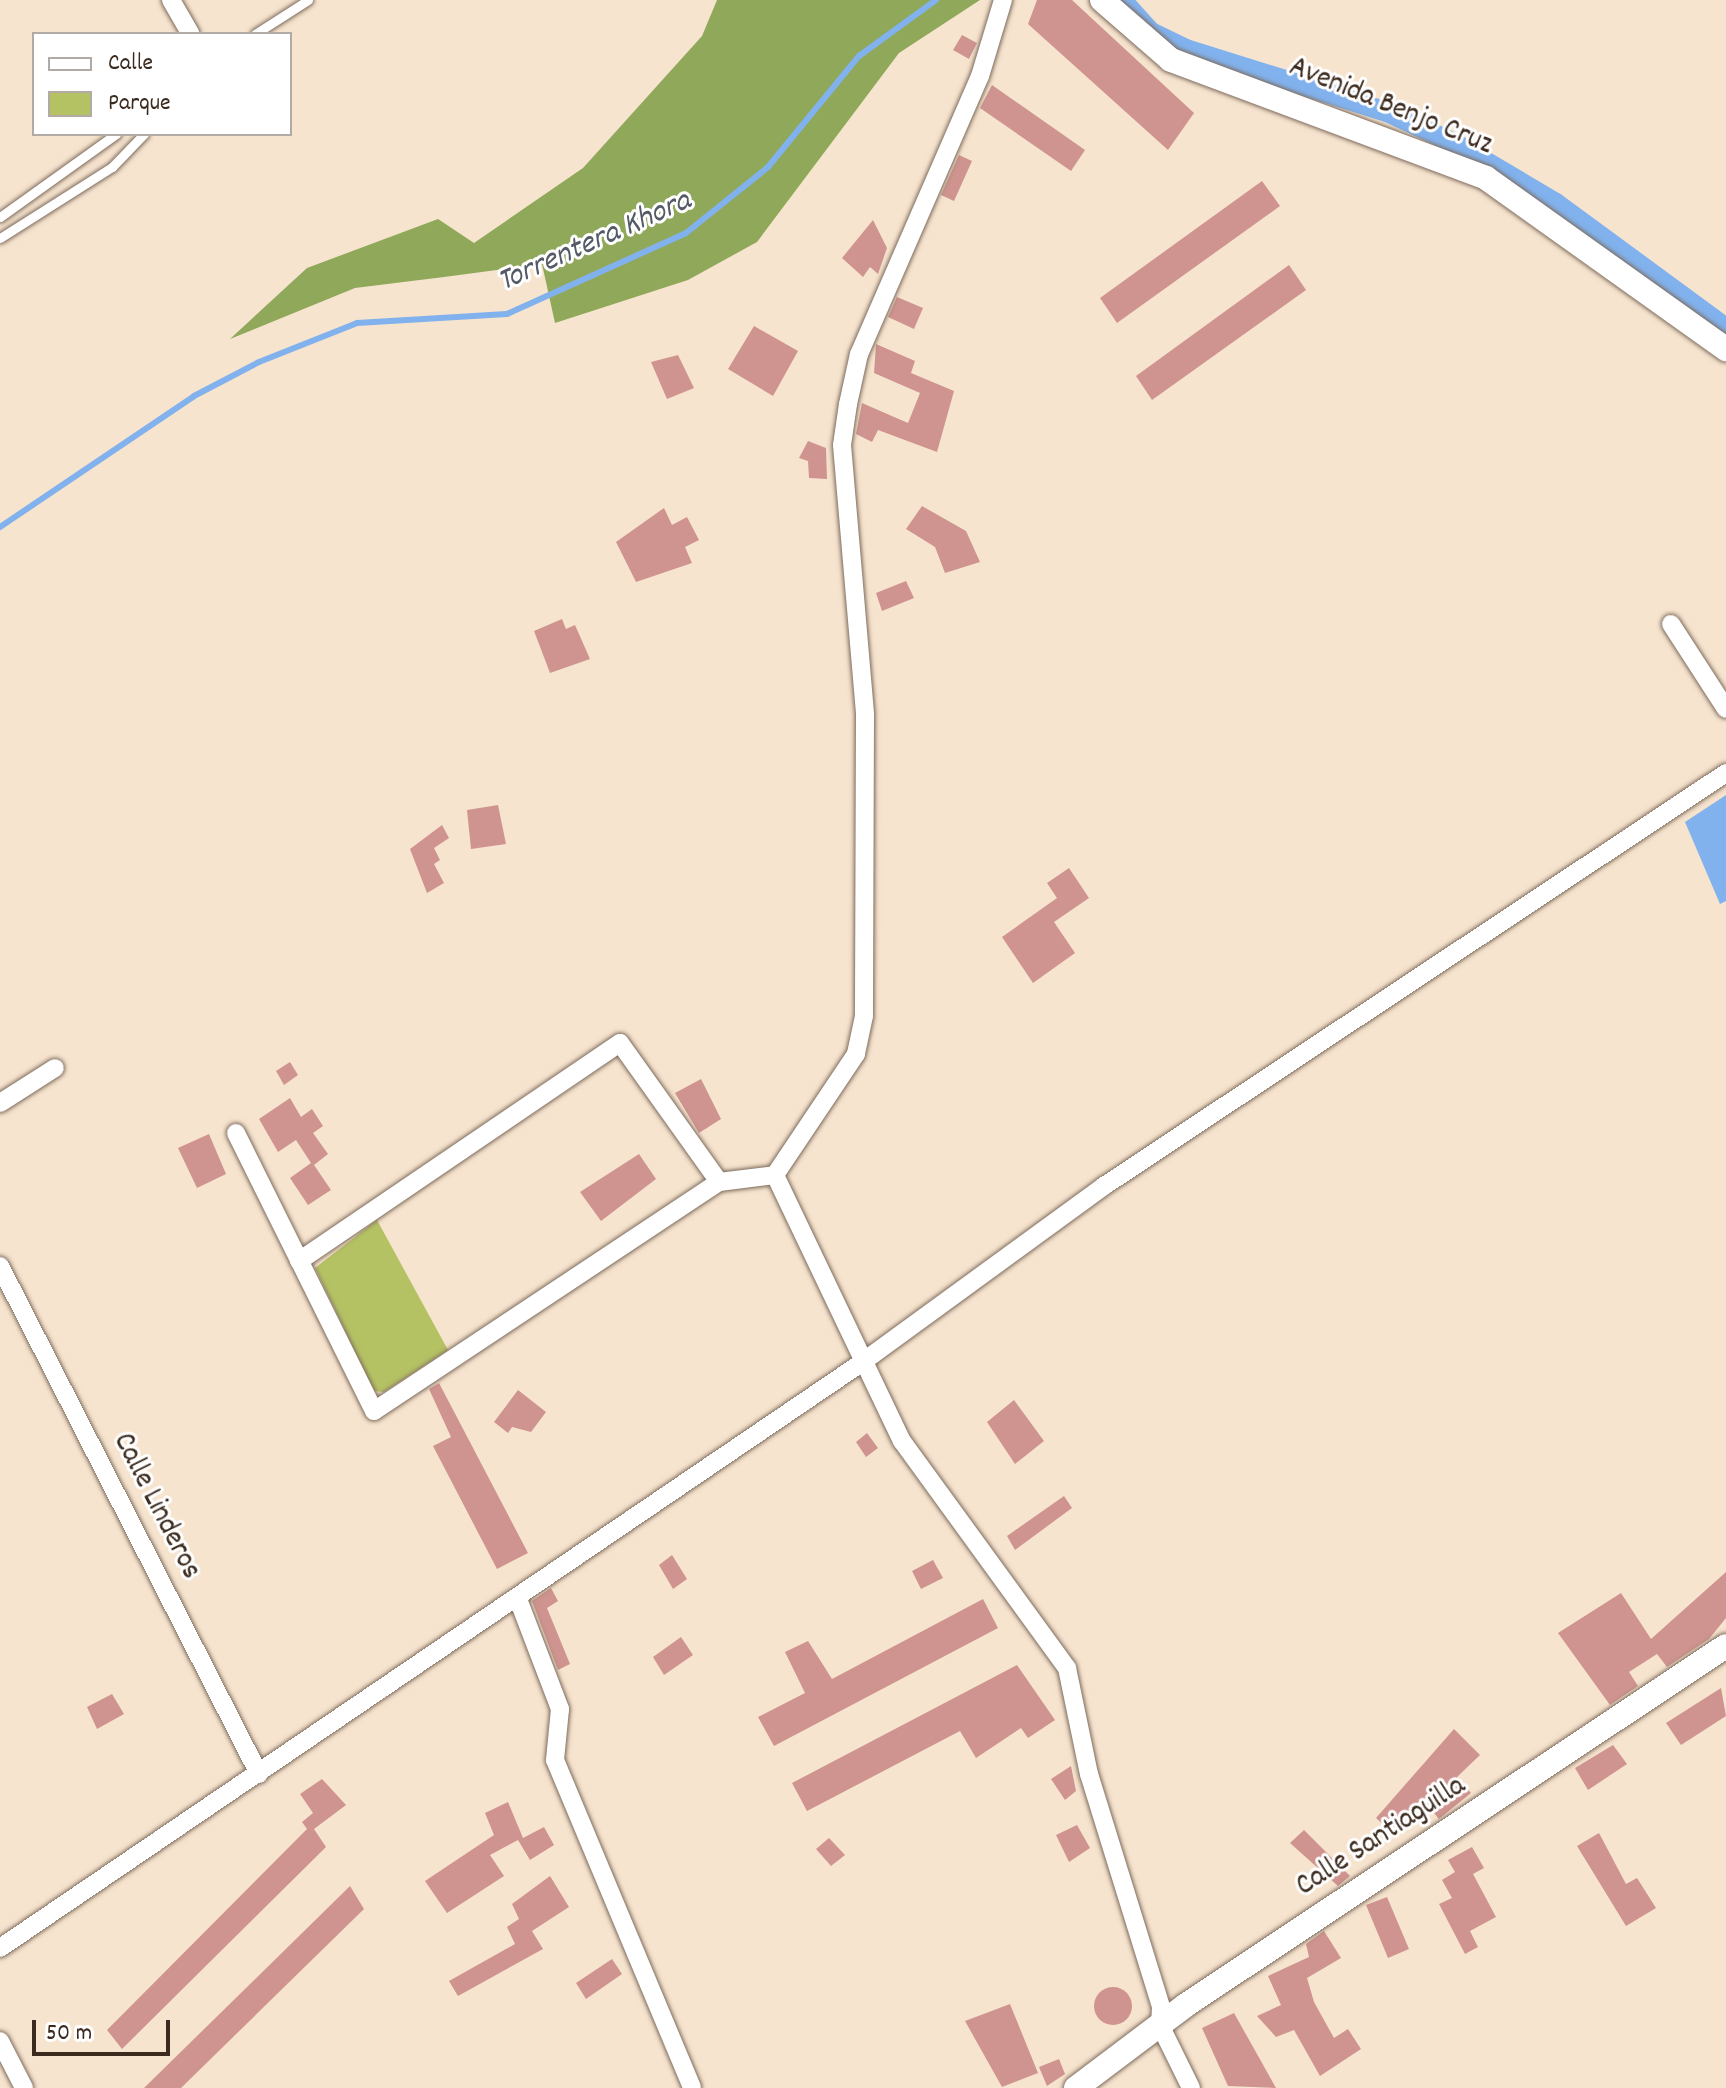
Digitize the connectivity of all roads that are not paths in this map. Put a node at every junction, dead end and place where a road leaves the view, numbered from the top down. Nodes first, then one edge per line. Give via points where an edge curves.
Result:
1 (171, 0) edge
2 (308, 0) edge
3 (1003, 0) edge
4 (1102, 0) edge
5 (190, 32) edge
6 (258, 32) edge
7 (113, 136) edge
8 (142, 136) edge
9 (0, 217) edge
10 (0, 238) edge
11 (1726, 349) edge
12 (1671, 624) dead end
13 (1726, 709) edge
14 (1726, 773) edge
15 (55, 1068) dead end
16 (0, 1103) edge
17 (236, 1133) dead end
18 (775, 1175) junction
19 (719, 1182) junction
20 (299, 1261) junction
21 (0, 1266) edge
22 (864, 1361) junction
23 (518, 1599) junction
24 (1726, 1646) edge
25 (259, 1774) junction
26 (0, 1948) edge
27 (1160, 2025) junction
28 (0, 2041) edge
29 (24, 2088) edge
30 (692, 2088) edge
31 (1076, 2088) edge
32 (1191, 2088) edge

1 - 5 street
2 - 6 lane
3 - 18 street via 980,76 859,354 848,404 842,445 865,715 864,1016 856,1054
4 - 11 street, Avenida Benjo Cruz via 1171,60 1486,178
7 - 9 lane
8 - 10 lane via 112,167
12 - 13 street
14 - 22 street via 1104,1186
15 - 16 street
17 - 20 street
18 - 19 street
18 - 22 street
19 - 20 street via 620,1043
19 - 20 street via 374,1411
21 - 25 street, Calle Linderos
22 - 23 street
22 - 27 street via 902,1441 1067,1668 1089,1774 1161,2007
23 - 25 street
23 - 30 street via 560,1709 555,1760
24 - 27 street, Calle Santiaguilla
25 - 26 street
27 - 31 street, Calle Santiaguilla
27 - 32 street
28 - 29 street

